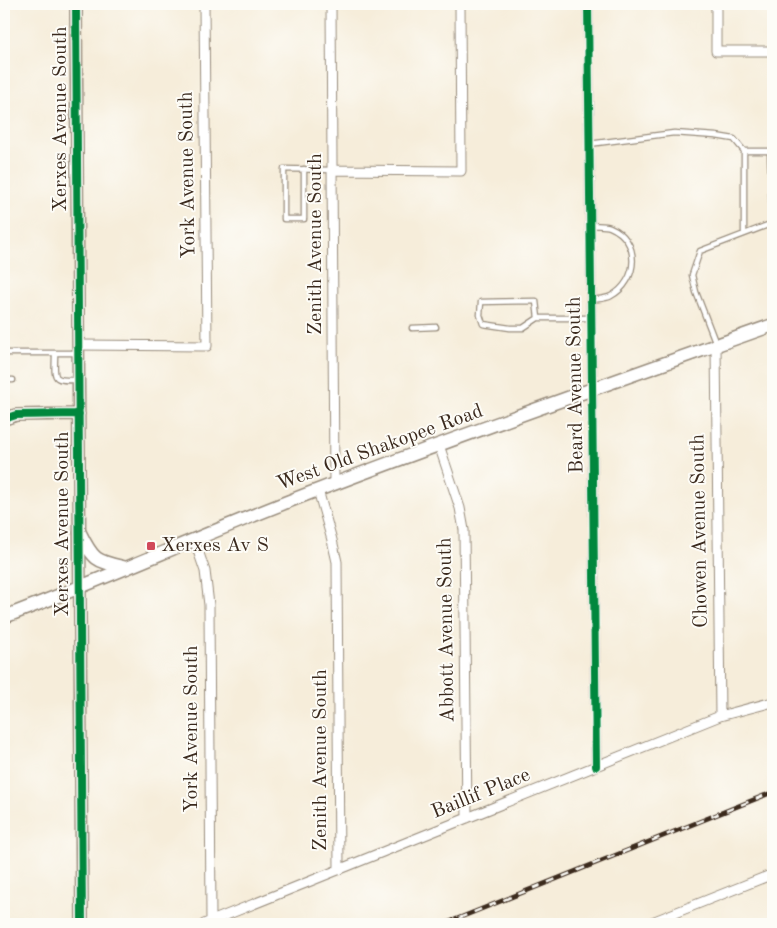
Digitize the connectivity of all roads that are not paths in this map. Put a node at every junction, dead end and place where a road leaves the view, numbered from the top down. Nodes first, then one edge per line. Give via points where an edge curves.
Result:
1 (76, 4) edge
2 (204, 4) edge
3 (332, 4) edge
4 (460, 4) edge
5 (588, 4) edge
6 (716, 4) edge
7 (773, 51) edge
8 (590, 144) junction
9 (744, 151) junction
10 (772, 151) edge
11 (304, 169) junction
12 (333, 170) junction
13 (773, 223) edge
14 (590, 225) junction
15 (744, 234) junction
16 (591, 300) junction
17 (538, 318) junction
18 (591, 318) junction
19 (773, 325) edge
20 (436, 327) dead end
21 (412, 328) dead end
22 (716, 346) junction
23 (79, 349) junction
24 (4, 353) edge
25 (55, 353) junction
26 (4, 380) edge
27 (13, 380) dead end
28 (79, 380) junction
29 (592, 390) junction
30 (79, 414) junction
31 (4, 419) edge
32 (439, 446) junction
33 (334, 484) junction
34 (318, 490) junction
35 (80, 533) junction
36 (194, 539) junction
37 (128, 568) junction
38 (80, 588) junction
39 (4, 617) edge
40 (773, 702) edge
41 (720, 716) junction
42 (596, 766) junction
43 (466, 818) junction
44 (339, 870) junction
45 (773, 874) edge
46 (207, 923) edge
47 (82, 924) edge
48 (647, 924) edge

1 - 23 street, Xerxes Avenue South
2 - 23 street, York Avenue South via 207,346
3 - 12 street, Zenith Avenue South
4 - 12 street via 461,171
5 - 8 street, Beard Avenue South
6 - 7 street via 716,51
8 - 9 lane via 674,133 734,140
8 - 14 street, Beard Avenue South
9 - 10 lane
9 - 15 lane
10 - 13 lane
11 - 11 lane via 284,169 284,219 304,219
11 - 12 lane
12 - 33 street, Zenith Avenue South
13 - 15 lane
14 - 16 street, Beard Avenue South
14 - 16 lane via 609,226 626,239 631,246 632,268 630,276 610,297
15 - 22 lane via 700,251 692,275
16 - 18 street, Beard Avenue South
17 - 17 lane via 523,328 483,324 481,302 536,301
17 - 18 lane
18 - 29 street, Beard Avenue South
19 - 22 main road, West Old Shakopee Road
20 - 21 lane
22 - 29 main road, West Old Shakopee Road
22 - 41 street, Chowen Avenue South
23 - 25 lane
23 - 28 street, Xerxes Avenue South
24 - 25 lane
25 - 28 lane via 55,374 58,378
26 - 27 lane
28 - 30 street, Xerxes Avenue South
29 - 32 main road, West Old Shakopee Road
29 - 42 street, Beard Avenue South
30 - 31 street via 16,415
30 - 35 street, Xerxes Avenue South
32 - 33 main road, West Old Shakopee Road
32 - 43 street, Abbott Avenue South via 464,530
33 - 34 main road, West Old Shakopee Road
34 - 36 main road, West Old Shakopee Road
34 - 44 street, Zenith Avenue South via 337,562
35 - 37 main road via 99,562
35 - 38 street, Xerxes Avenue South
36 - 37 main road, West Old Shakopee Road
36 - 46 street, York Avenue South via 205,571 209,605
37 - 38 main road, West Old Shakopee Road
38 - 39 main road, West Old Shakopee Road
38 - 47 street, Xerxes Avenue South
40 - 41 street, Baillif Place
41 - 42 street, Baillif Place
42 - 43 street, Baillif Place
43 - 44 street, Baillif Place
44 - 46 street, Baillif Place
45 - 48 street

